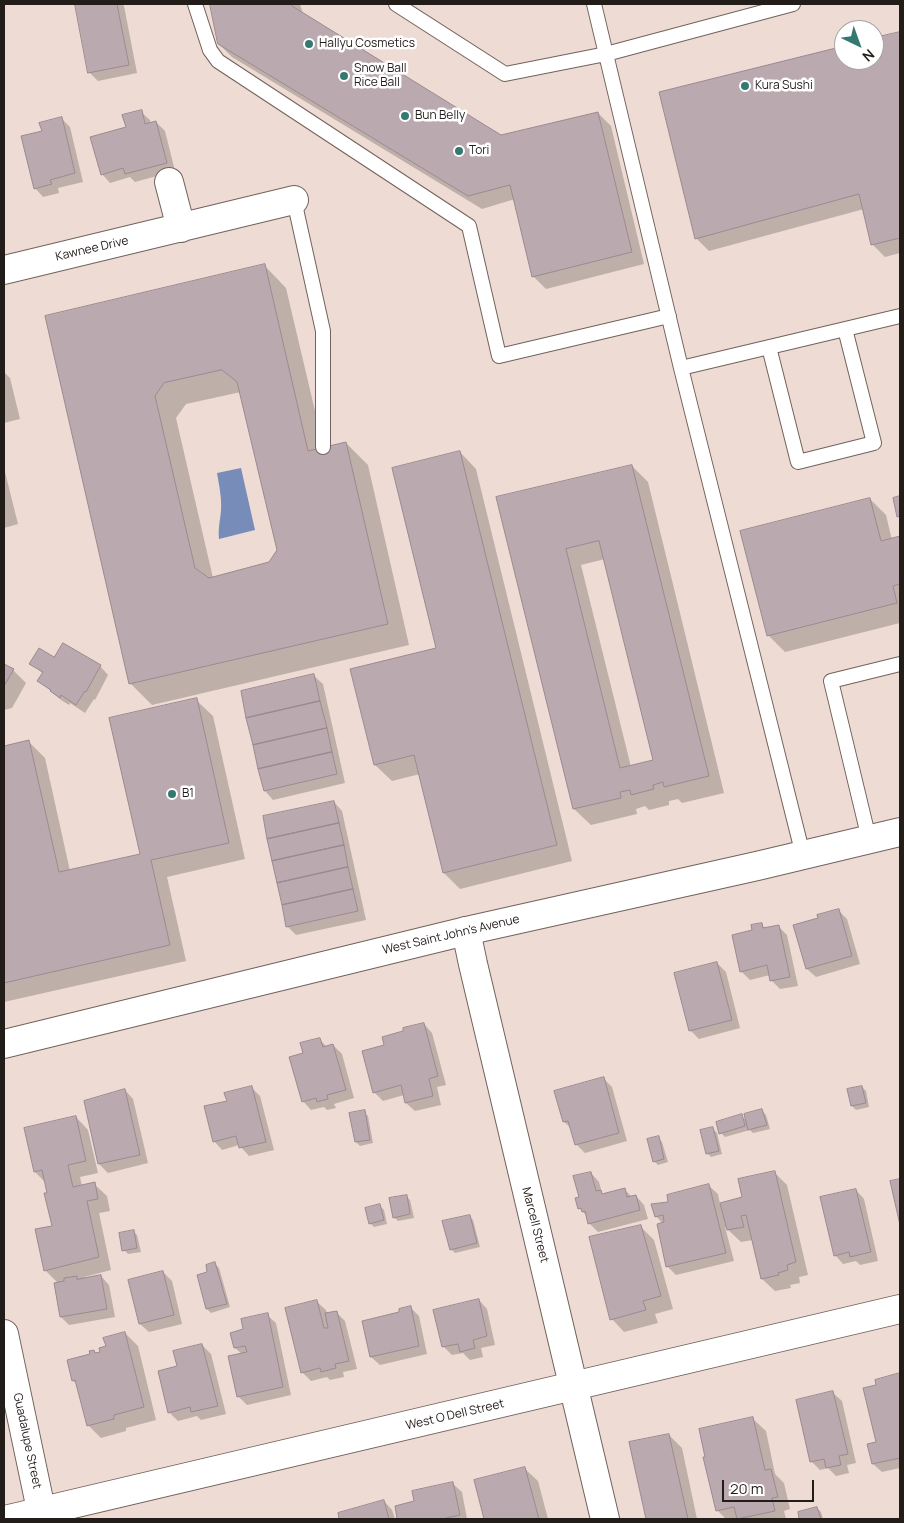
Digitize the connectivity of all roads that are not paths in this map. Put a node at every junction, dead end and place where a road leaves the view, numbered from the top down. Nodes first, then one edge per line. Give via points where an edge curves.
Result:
1 (195, 4) edge
2 (396, 4) edge
3 (594, 4) edge
4 (793, 4) edge
5 (606, 54) junction
6 (169, 182) dead end
7 (294, 200) joint
8 (181, 228) junction
9 (4, 270) edge
10 (669, 316) junction
11 (900, 316) edge
12 (845, 329) junction
13 (769, 347) junction
14 (681, 368) junction
15 (323, 447) dead end
16 (900, 664) edge
17 (900, 832) edge
18 (869, 839) junction
19 (803, 855) junction
20 (466, 931) junction
21 (4, 1044) edge
22 (900, 1309) edge
23 (4, 1334) edge
24 (574, 1387) junction
25 (42, 1515) edge
26 (9, 1519) edge
27 (605, 1519) edge

1 - 10 lane via 210,50 218,61 469,226 499,356
2 - 5 lane via 505,74
3 - 5 lane
4 - 5 lane
5 - 10 lane
6 - 8 street
7 - 8 street, Kawnee Drive
7 - 15 lane via 323,331
8 - 9 street, Kawnee Drive
10 - 14 lane
11 - 12 lane
12 - 13 lane
12 - 13 lane via 874,443 798,462
13 - 14 lane
14 - 19 lane
16 - 18 lane via 831,681
17 - 18 street, West Saint John's Avenue
18 - 19 street, West Saint John's Avenue
19 - 20 street, West Saint John's Avenue
20 - 21 street, West Saint John's Avenue
20 - 24 street, Marcell Street
22 - 24 street, West O Dell Street
23 - 25 street, Guadalupe Street
24 - 25 street, West O Dell Street
24 - 27 street, Marcell Street
25 - 26 street, West O Dell Street

